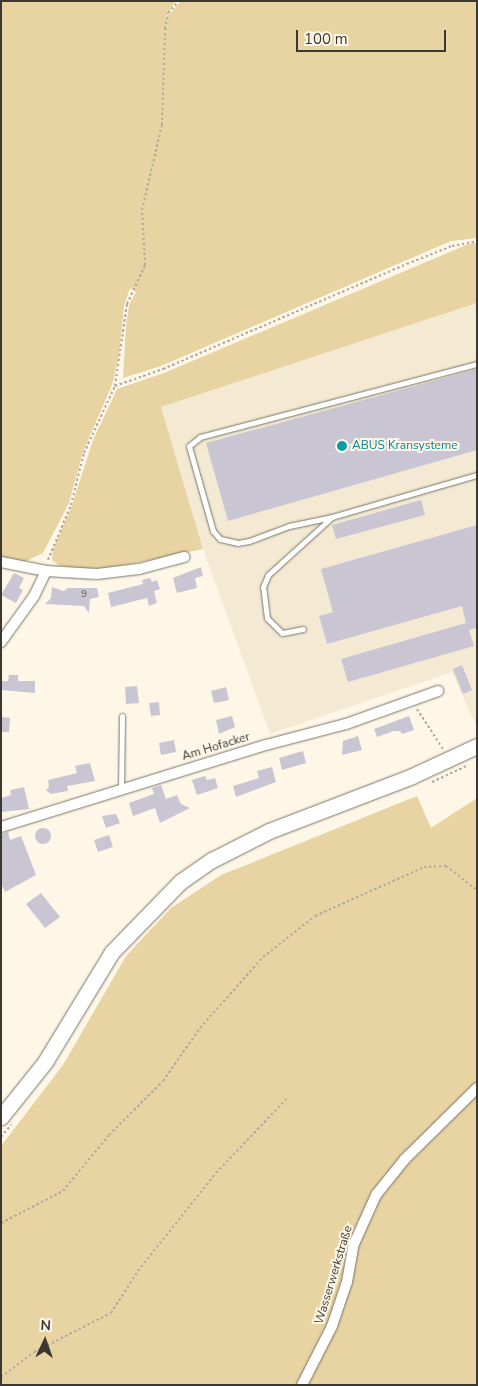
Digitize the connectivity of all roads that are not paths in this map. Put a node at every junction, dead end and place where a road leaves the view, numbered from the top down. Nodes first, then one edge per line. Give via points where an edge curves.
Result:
1 (477, 364) edge
2 (477, 475) edge
3 (332, 518) junction
4 (184, 557) dead end
5 (1, 562) edge
6 (46, 572) junction
7 (303, 630) dead end
8 (1, 642) edge
9 (438, 691) dead end
10 (122, 716) dead end
11 (477, 746) edge
12 (121, 789) junction
13 (1, 827) edge
14 (477, 1088) edge
15 (7, 1120) edge
16 (302, 1385) edge

1 - 3 lane via 200,437 189,446 213,531 226,542 249,542 288,526
2 - 3 lane
3 - 7 lane via 268,575 263,587 267,618 282,633
4 - 6 street via 120,573
5 - 6 street
6 - 8 street via 34,596
9 - 12 street, Am Hofacker via 346,724
10 - 12 lane
11 - 15 main road via 270,830 225,853 180,882 112,952
12 - 13 street, Am Hofacker
14 - 16 street, Wasserwerkstraße via 405,1159 376,1195 354,1244 347,1282 332,1326

